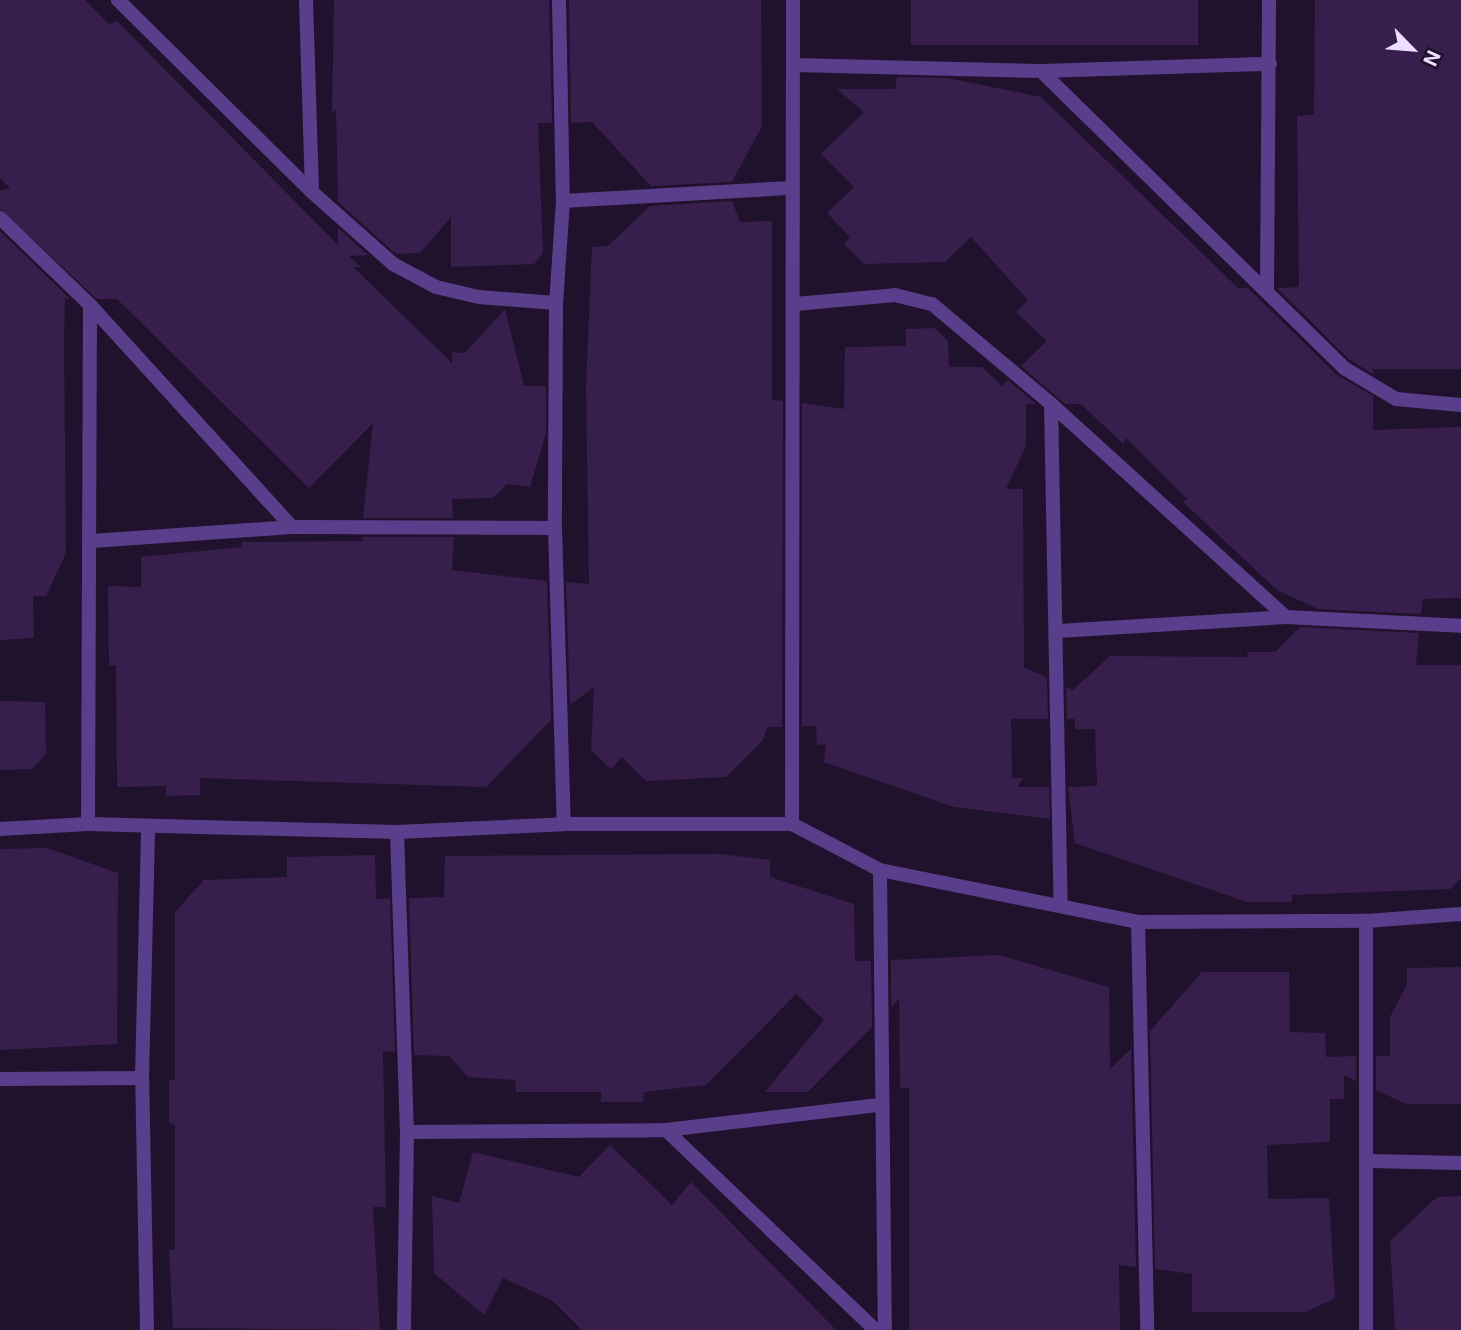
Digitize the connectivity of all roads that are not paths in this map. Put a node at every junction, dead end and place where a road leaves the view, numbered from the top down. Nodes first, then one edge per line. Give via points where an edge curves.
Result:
1 (118, 0) edge
2 (306, 0) edge
3 (559, 0) edge
4 (793, 0) edge
5 (1269, 0) edge
6 (1269, 64) junction
7 (794, 65) junction
8 (1041, 71) junction
9 (792, 188) junction
10 (312, 192) junction
11 (563, 201) junction
12 (0, 218) edge
13 (1267, 290) junction
14 (556, 303) junction
15 (795, 304) junction
16 (90, 305) junction
17 (1051, 404) junction
18 (1461, 405) edge
19 (292, 527) junction
20 (555, 528) junction
21 (92, 541) junction
22 (1286, 617) junction
23 (1461, 626) edge
24 (1058, 631) junction
25 (88, 824) junction
26 (564, 824) junction
27 (792, 824) junction
28 (148, 827) junction
29 (0, 829) edge
30 (397, 832) junction
31 (880, 870) junction
32 (1061, 903) junction
33 (1461, 914) edge
34 (1366, 921) junction
35 (1138, 922) junction
36 (142, 1078) junction
37 (0, 1079) edge
38 (880, 1105) junction
39 (666, 1130) junction
40 (407, 1132) junction
41 (1370, 1161) junction
42 (1461, 1163) edge
43 (147, 1330) edge
44 (404, 1330) edge
45 (875, 1330) edge
46 (885, 1330) edge
47 (1147, 1330) edge
48 (1366, 1330) edge

1 - 10 street
2 - 10 street
3 - 11 street
4 - 7 street
5 - 6 street
6 - 8 street
6 - 13 street
7 - 8 street
7 - 9 street
8 - 13 street
9 - 11 street
9 - 15 street
10 - 14 street via 393,264 436,287 479,297
11 - 14 street
12 - 16 street
13 - 18 street via 1344,368 1371,386 1396,399
14 - 20 street
15 - 17 street via 895,295 932,304
15 - 27 street
16 - 19 street
16 - 21 street
17 - 22 street
17 - 24 street
19 - 20 street
19 - 21 street
20 - 26 street
21 - 25 street
22 - 23 street
22 - 24 street
24 - 32 street
25 - 28 street
25 - 29 street
26 - 27 street
26 - 30 street
27 - 31 street
28 - 30 street
28 - 36 street
30 - 40 street
31 - 32 street
31 - 38 street
32 - 35 street
33 - 34 street
34 - 35 street
34 - 41 street
35 - 47 street
36 - 37 street
36 - 43 street
38 - 39 street
38 - 46 street
39 - 40 street
39 - 45 street
40 - 44 street
41 - 42 street
41 - 48 street

